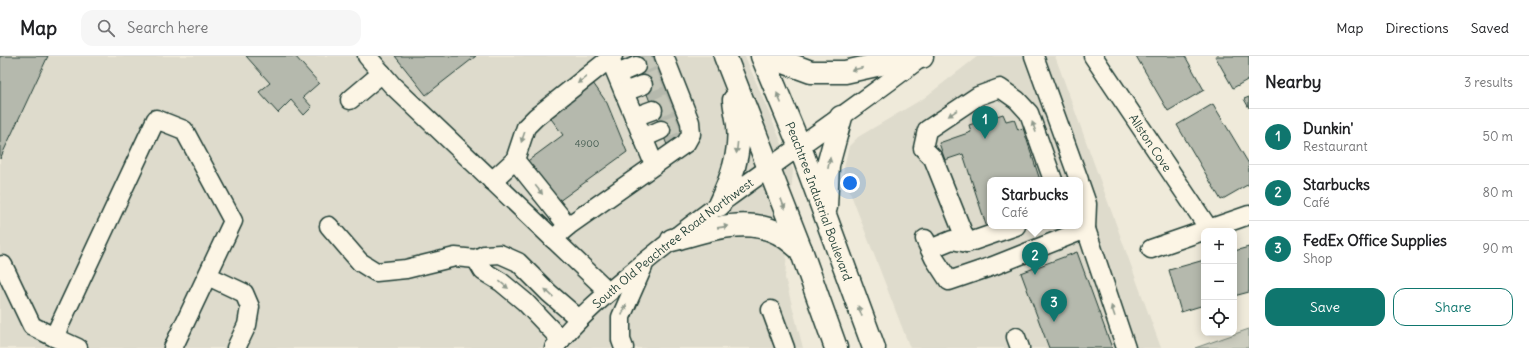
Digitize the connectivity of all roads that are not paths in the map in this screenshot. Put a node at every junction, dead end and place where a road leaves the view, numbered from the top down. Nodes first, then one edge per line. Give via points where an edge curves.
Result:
1 (367, 56) edge
2 (659, 56) edge
3 (762, 56) edge
4 (774, 56) edge
5 (923, 56) edge
6 (1034, 56) edge
7 (1093, 56) edge
8 (728, 62) edge
9 (613, 63) edge
10 (636, 66) tunnel mouth
11 (382, 73) junction
12 (644, 85) tunnel mouth
13 (624, 92) junction
14 (350, 100) dead end
15 (653, 110) tunnel mouth
16 (634, 117) junction
17 (841, 117) junction
18 (661, 130) tunnel mouth
19 (643, 138) junction
20 (800, 147) junction
21 (1070, 156) junction
22 (515, 160) junction
23 (654, 164) junction
24 (769, 167) junction
25 (1050, 172) edge
26 (1077, 177) edge
27 (492, 181) junction
28 (1083, 193) edge
29 (719, 205) junction
30 (1249, 215) edge
31 (329, 226) dead end
32 (568, 226) junction
33 (1208, 228) edge
34 (1212, 228) edge
35 (1005, 229) edge
36 (830, 230) junction
37 (1086, 230) junction
38 (1201, 232) edge
39 (553, 239) junction
40 (672, 240) junction
41 (959, 241) junction
42 (1151, 249) dead end
43 (801, 250) junction
44 (476, 259) junction
45 (645, 263) junction
46 (3, 265) dead end
47 (208, 276) junction
48 (609, 292) junction
49 (771, 310) dead end
50 (579, 319) junction
51 (54, 336) junction
52 (558, 344) edge
53 (78, 348) edge
54 (173, 348) edge
55 (236, 348) edge
56 (624, 348) edge
57 (785, 348) edge
58 (836, 348) edge
59 (874, 348) edge
60 (1126, 348) edge

1 - 11 street
2 - 23 street via 691,134 677,150
20 -> 3 highway, Peachtree Industrial Boulevard
5 -> 4 highway via 845,72 811,72
5 - 17 street, South Old Peachtree Road Northwest
6 - 21 street
7 - 33 street, Allston Cove
8 - 24 highway
8 -> 29 highway via 738,126 738,150 730,181
9 - 10 street
9 - 13 street
9 -> 22 street via 536,116 526,127
11 - 14 street
11 - 27 street
12 - 13 street
13 - 16 street
15 - 16 street
16 - 19 street
17 - 20 street, South Old Peachtree Road Northwest
36 -> 17 highway via 826,206 828,165
18 - 19 street
19 - 23 street
20 - 24 street, South Old Peachtree Road Northwest
20 - 36 highway, Peachtree Industrial Boulevard
21 - 25 street
21 - 26 street
22 - 27 street
22 -> 32 street
23 - 32 street
24 - 29 street, South Old Peachtree Road Northwest
24 -> 43 highway
25 -> 41 street via 1029,113 1017,100 1000,88 978,96 927,130 923,148 933,158
27 - 39 street
28 - 37 street via 1087,204
29 - 40 street, South Old Peachtree Road Northwest
30 - 34 street
31 - 44 street via 360,262 376,272 406,269 455,257
32 - 39 street
35 - 41 street
59 -> 36 highway, Peachtree Industrial Boulevard
37 - 41 street via 949,281 928,244
60 -> 37 street
38 - 42 street
39 - 48 street
40 -> 43 highway via 708,229 746,224 778,232
40 - 45 street, South Old Peachtree Road Northwest
43 - 58 highway
50 -> 44 street via 518,262 500,254 484,255
44 -> 52 street via 483,271 501,282 524,302
45 - 48 street, South Old Peachtree Road Northwest
56 -> 45 street via 622,317
46 - 51 street via 32,326
47 - 51 street via 233,221 184,130 156,119
47 - 54 street
47 - 55 street via 244,294 250,307 247,325
48 - 50 street, South Old Peachtree Road Northwest
49 - 57 street
50 - 52 street, South Old Peachtree Road Northwest
51 - 53 street

